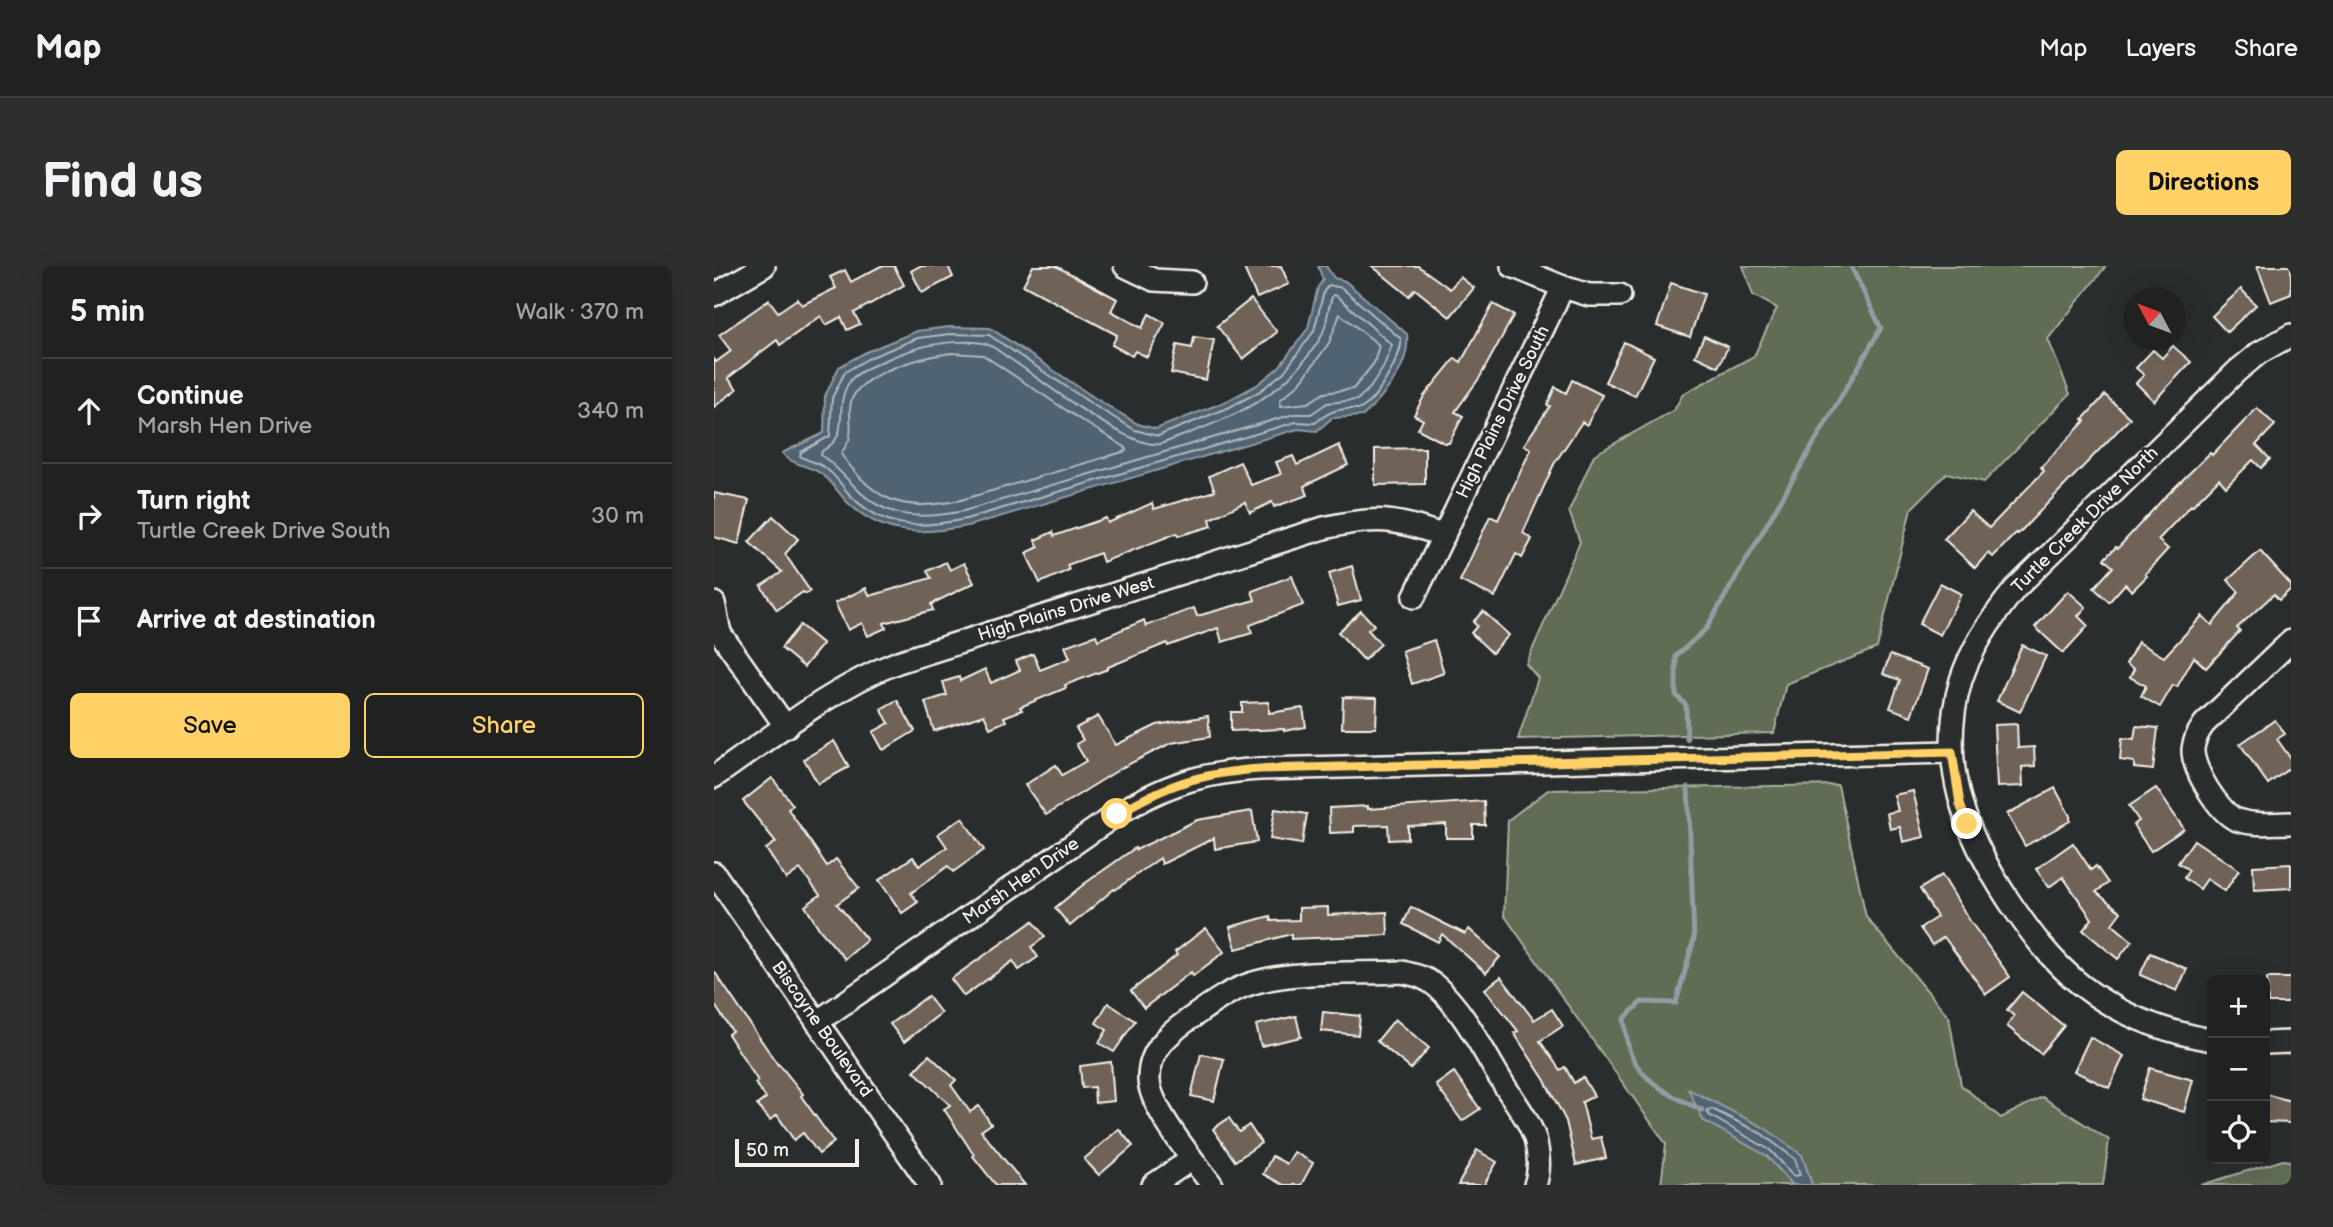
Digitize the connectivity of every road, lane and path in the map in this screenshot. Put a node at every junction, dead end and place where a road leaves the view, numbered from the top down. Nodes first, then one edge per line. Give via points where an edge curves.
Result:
1 (764, 266) edge
2 (1125, 266) edge
3 (1512, 266) edge
4 (1192, 282) dead end
5 (1563, 287) junction
6 (714, 295) edge
7 (1620, 295) dead end
8 (2291, 335) edge
9 (1444, 536) junction
10 (1414, 597) dead end
11 (714, 603) edge
12 (2291, 641) edge
13 (786, 727) junction
14 (1952, 752) junction
15 (714, 777) edge
16 (2291, 823) edge
17 (714, 873) edge
18 (817, 1022) junction
19 (2207, 1039) edge
20 (2291, 1042) edge
21 (2270, 1043) edge
22 (1192, 1159) junction
23 (930, 1185) edge
24 (1153, 1185) edge
25 (1212, 1185) edge
26 (1535, 1185) edge

1 - 6 street
2 - 4 street via 1154,280
3 - 5 street
5 - 7 street via 1589,295
5 - 9 street, High Plains Drive South
8 - 14 street, Turtle Creek Drive North via 2237,371 2015,589 1993,617 1961,679
9 - 10 street, High Plains Drive South
9 - 13 street, High Plains Drive West via 1409,523 1384,520 1325,528 898,662 835,692
11 - 13 street via 720,633
12 - 16 street via 2204,724 2193,748 2202,779 2234,819 2253,824
13 - 15 street, High Plains Drive West
14 - 18 street, Marsh Hen Drive via 1260,769 1199,777 1147,796 1117,814
14 - 19 street, Turtle Creek Drive North via 1960,804 1977,848 2039,944 2082,985 2126,1013 2153,1026
17 - 18 street, Biscayne Boulevard
18 - 23 street, Biscayne Boulevard
20 - 21 street
22 - 24 street
22 - 25 street
22 - 26 street via 1154,1101 1149,1081 1151,1060 1174,1030 1251,983 1276,977 1402,972 1422,977 1450,1000 1526,1120 1539,1159

